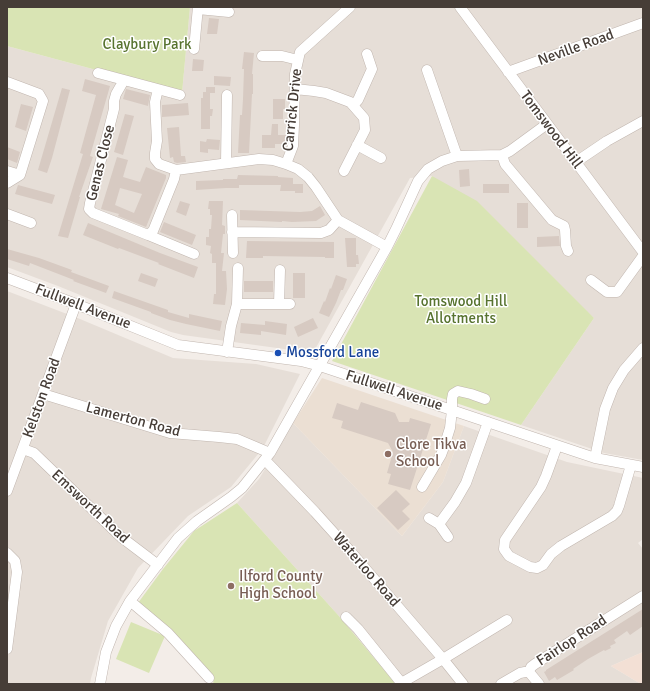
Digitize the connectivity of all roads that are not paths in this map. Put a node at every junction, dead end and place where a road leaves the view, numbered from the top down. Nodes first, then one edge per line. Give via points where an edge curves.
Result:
1 (350, 7) edge
2 (460, 7) edge
3 (198, 8) edge
4 (229, 12) dead end
5 (643, 23) edge
6 (194, 49) dead end
7 (367, 54) dead end
8 (262, 56) dead end
9 (298, 60) junction
10 (428, 70) dead end
11 (508, 72) junction
12 (98, 73) dead end
13 (124, 80) junction
14 (7, 82) edge
15 (158, 89) junction
16 (295, 89) junction
17 (180, 95) dead end
18 (227, 95) dead end
19 (353, 105) junction
20 (643, 121) edge
21 (547, 124) junction
22 (357, 145) junction
23 (502, 155) junction
24 (457, 156) junction
25 (381, 158) dead end
26 (576, 162) junction
27 (226, 163) junction
28 (286, 164) junction
29 (176, 170) junction
30 (7, 171) edge
31 (344, 171) dead end
32 (20, 175) junction
33 (7, 183) edge
34 (7, 214) edge
35 (232, 215) dead end
36 (338, 220) junction
37 (31, 222) dead end
38 (232, 232) junction
39 (148, 235) junction
40 (387, 247) junction
41 (568, 251) dead end
42 (643, 252) edge
43 (234, 253) dead end
44 (194, 254) dead end
45 (643, 256) edge
46 (238, 268) dead end
47 (280, 270) dead end
48 (7, 278) edge
49 (591, 280) dead end
50 (76, 304) junction
51 (237, 304) junction
52 (279, 304) junction
53 (290, 304) dead end
54 (643, 348) edge
55 (227, 352) junction
56 (320, 366) junction
57 (43, 394) junction
58 (485, 399) dead end
59 (452, 410) junction
60 (488, 422) junction
61 (557, 446) junction
62 (23, 449) junction
63 (267, 457) junction
64 (595, 458) junction
65 (631, 465) junction
66 (643, 467) edge
67 (422, 487) dead end
68 (7, 491) edge
69 (429, 518) dead end
70 (439, 524) junction
71 (448, 537) dead end
72 (7, 553) edge
73 (158, 565) junction
74 (643, 596) edge
75 (130, 601) junction
76 (346, 617) dead end
77 (507, 620) dead end
78 (7, 649) edge
79 (443, 659) junction
80 (529, 672) junction
81 (208, 678) dead end
82 (100, 684) edge
83 (463, 684) edge
84 (501, 684) edge
85 (539, 684) edge

1 - 9 street, Carrick Drive via 300,52
2 - 11 street, Tomswood Hill
3 - 4 street
3 - 6 street
5 - 11 street, Neville Road
7 - 19 street via 372,69 361,95
8 - 9 street via 282,56
9 - 16 street, Carrick Drive
10 - 24 street
11 - 21 street, Tomswood Hill
12 - 13 street
13 - 15 street
13 - 39 street, Genas Close via 114,101 90,209
14 - 32 street via 39,94 43,101
15 - 17 street
15 - 29 street via 155,102 155,159 159,164
16 - 19 street via 326,93
16 - 28 street, Carrick Drive via 293,146
18 - 27 street
19 - 22 street via 364,118 365,130
20 - 26 street
21 - 23 street
21 - 26 street, Tomswood Hill
22 - 25 street
22 - 31 street
23 - 24 street
23 - 41 street via 505,164 552,220 564,226
24 - 40 street via 428,169 418,181
26 - 42 street, Tomswood Hill
27 - 28 street via 259,159
27 - 29 street
28 - 36 street via 308,177
29 - 39 street via 153,231
30 - 32 street
32 - 33 street
34 - 37 street
35 - 38 street
36 - 38 street via 329,230 321,233
36 - 40 street
38 - 43 street
39 - 44 street
40 - 56 street
45 - 49 street via 618,292 607,292
46 - 51 street
47 - 52 street
48 - 50 street, Fullwell Avenue
50 - 55 street, Fullwell Avenue via 178,345
50 - 57 street, Kelston Road
51 - 52 street
51 - 55 street
52 - 53 street
54 - 64 street via 613,388 605,409
55 - 56 street, Fullwell Avenue via 301,361
56 - 59 street, Fullwell Avenue
56 - 63 street
57 - 62 street, Kelston Road
57 - 63 street, Lamerton Road via 170,433 237,439
58 - 59 street via 458,391 453,394
59 - 60 street, Fullwell Avenue
59 - 67 street via 450,428 441,455
60 - 61 street, Fullwell Avenue
60 - 70 street via 466,483
61 - 64 street, Fullwell Avenue
61 - 65 street via 541,487 505,540 504,549 509,556 530,567 544,565 561,546 617,511
62 - 68 street, Kelston Road
62 - 73 street, Emsworth Road via 34,454 120,537
63 - 73 street via 242,488 178,538
63 - 79 street, Waterloo Road
64 - 65 street, Fullwell Avenue
65 - 66 street, Fullwell Avenue
69 - 70 street
70 - 71 street
72 - 78 street via 15,561 17,572
73 - 75 street
74 - 80 street, Fairlop Road via 535,664
75 - 81 street via 168,633
75 - 82 street via 116,626 106,652
76 - 79 street via 403,682
77 - 79 street
79 - 83 street, Waterloo Road
80 - 84 street, Fairlop Road via 520,672
80 - 85 street

